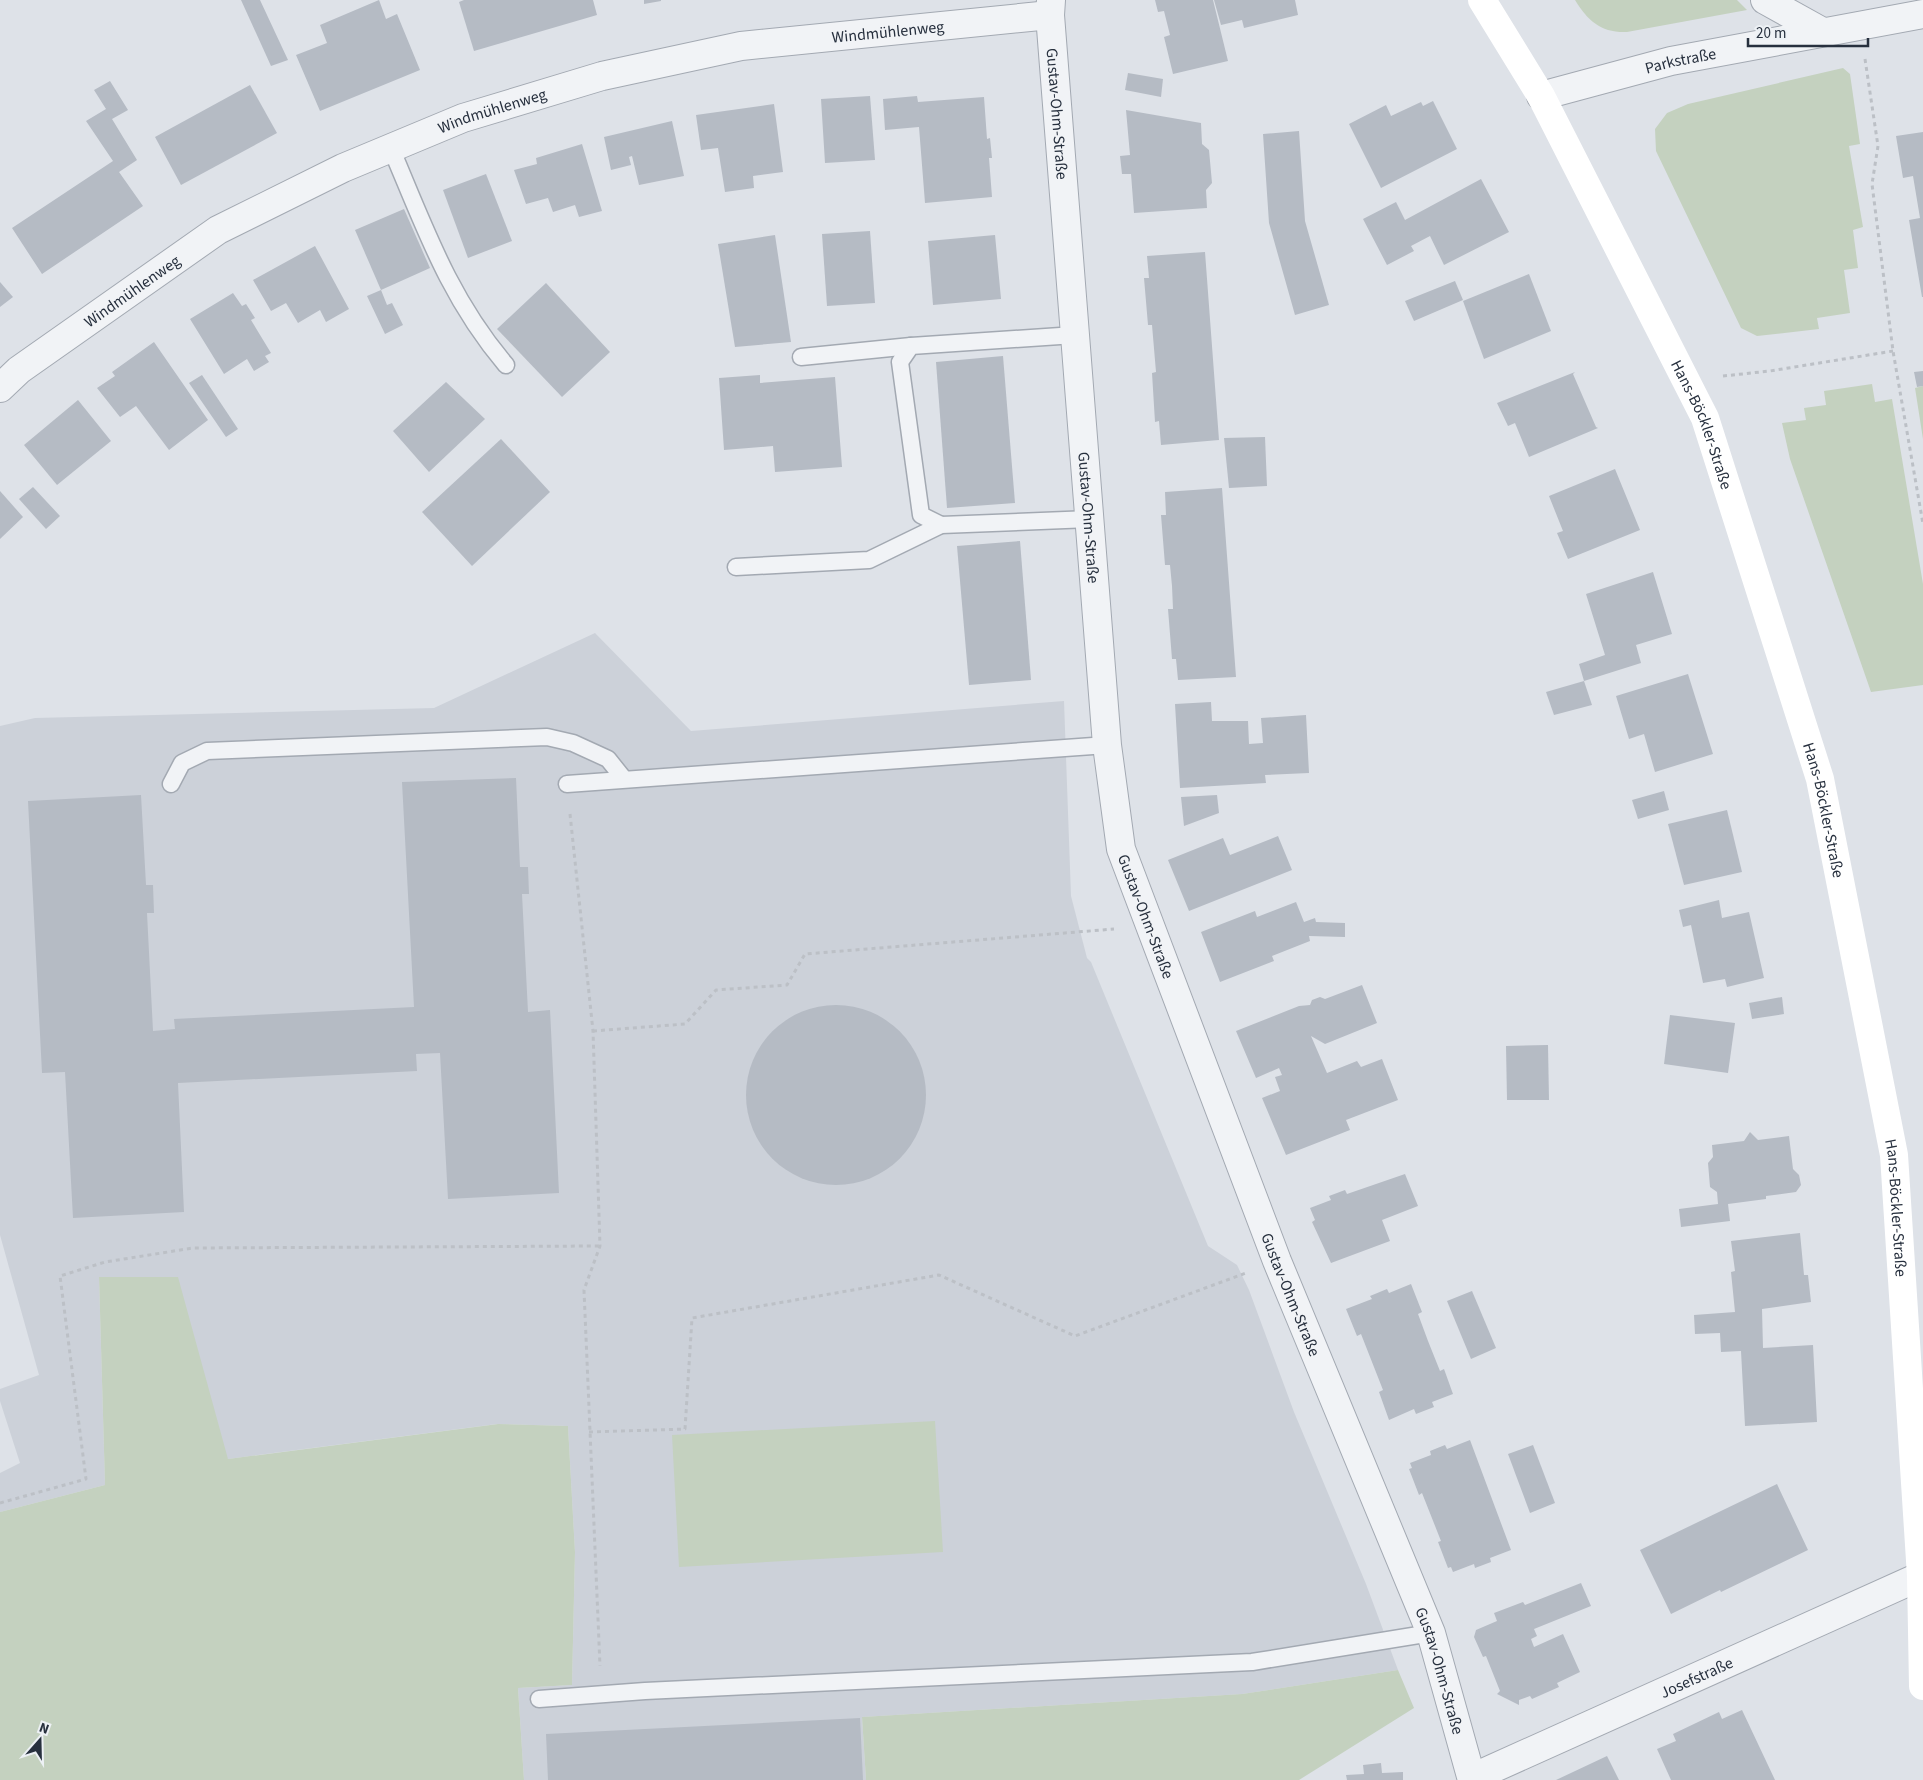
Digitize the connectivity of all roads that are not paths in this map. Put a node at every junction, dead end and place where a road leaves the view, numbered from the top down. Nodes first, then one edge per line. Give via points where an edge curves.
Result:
1 (1482, 0) edge
2 (1765, 0) edge
3 (1051, 8) edge
4 (1923, 14) edge
5 (1821, 32) junction
6 (1541, 96) junction
7 (391, 148) junction
8 (1075, 335) junction
9 (912, 346) junction
10 (801, 357) dead end
11 (506, 365) dead end
12 (0, 388) edge
13 (1090, 519) junction
14 (941, 525) junction
15 (736, 566) dead end
16 (1107, 745) junction
17 (624, 779) junction
18 (171, 784) dead end
19 (567, 784) road end
20 (1921, 1576) junction
21 (1431, 1633) junction
22 (1923, 1686) edge
23 (539, 1699) dead end
24 (1472, 1779) edge

1 - 6 main road, Hans-Böckler-Straße
2 - 5 street
3 - 7 street, Windmühlenweg via 741,46 602,76 464,118
3 - 8 street, Gustav-Ohm-Straße
4 - 5 street, Parkstraße
5 - 6 street, Parkstraße via 1671,61
6 - 20 main road, Hans-Böckler-Straße via 1708,428 1820,779 1894,1155
7 - 11 lane via 448,280 482,337
7 - 12 street, Windmühlenweg via 218,230 19,370
8 - 9 lane
8 - 13 street, Gustav-Ohm-Straße
9 - 10 lane
9 - 14 lane via 900,362 921,514
13 - 14 lane
13 - 16 street, Gustav-Ohm-Straße
14 - 15 lane via 869,560
16 - 17 lane
16 - 21 street, Gustav-Ohm-Straße via 1121,849 1149,926 1277,1261
17 - 18 lane via 608,759 573,743 547,736 207,751 182,763
17 - 19 lane
20 - 22 main road, Hans-Böckler-Straße
20 - 24 street, Josefstraße
21 - 23 lane via 1252,1662
21 - 24 street, Gustav-Ohm-Straße

